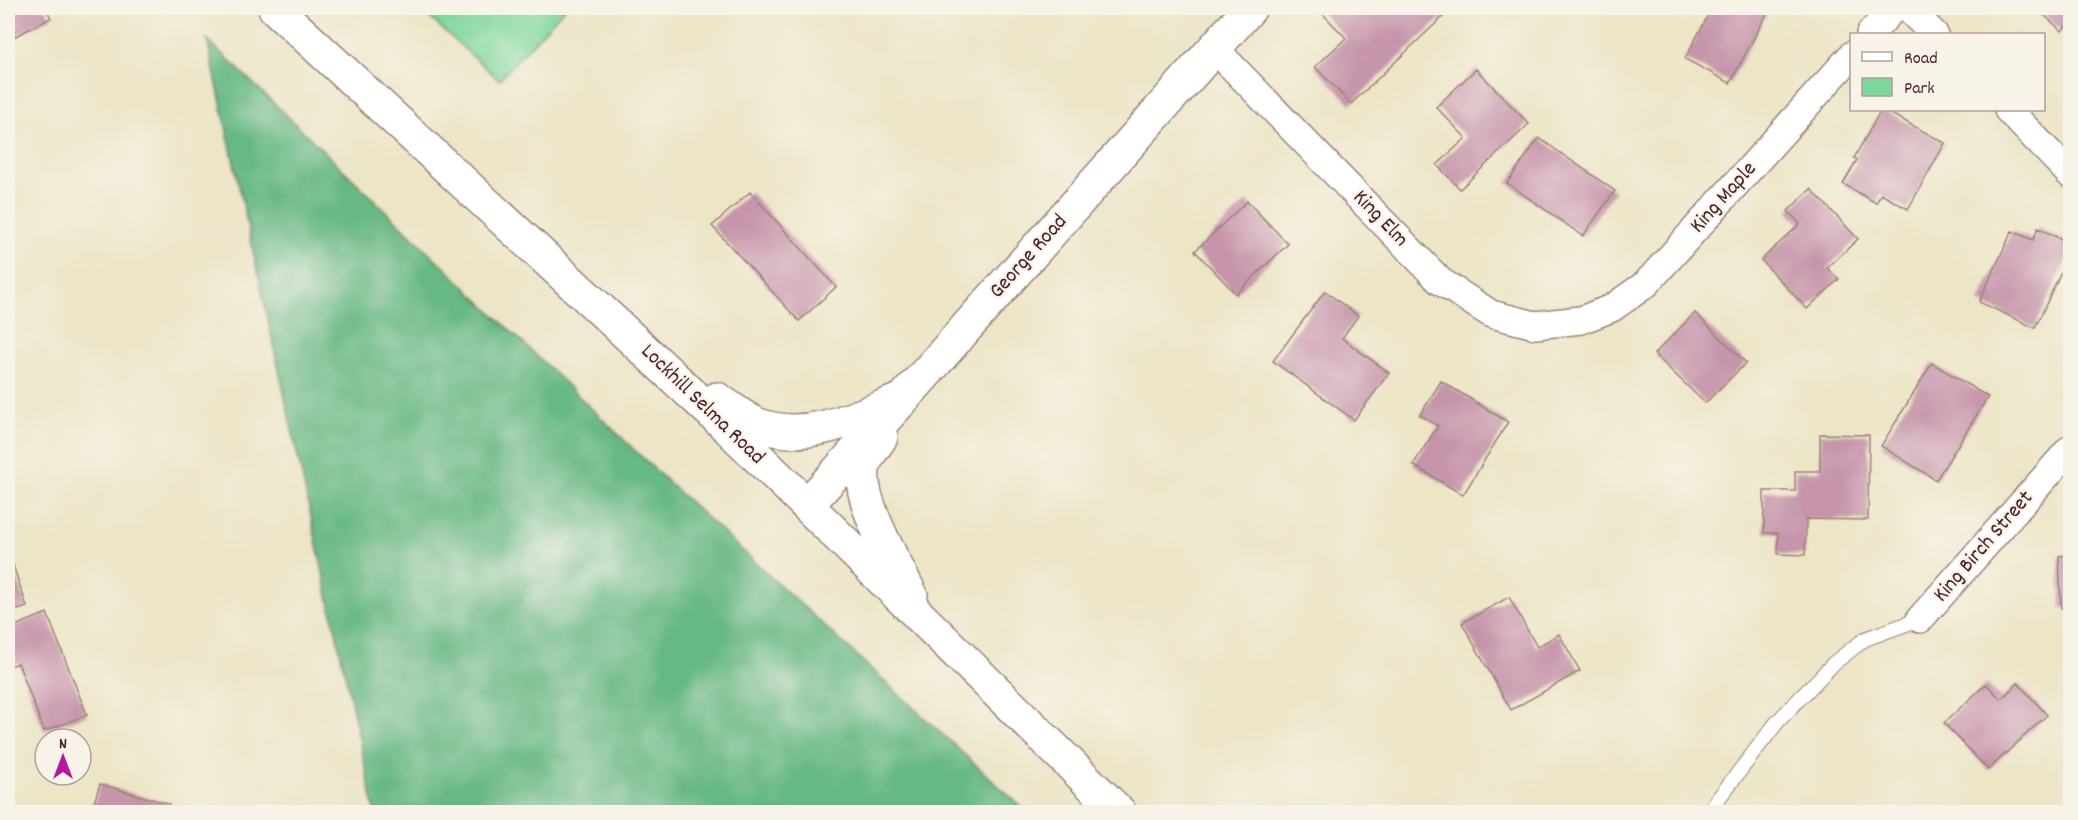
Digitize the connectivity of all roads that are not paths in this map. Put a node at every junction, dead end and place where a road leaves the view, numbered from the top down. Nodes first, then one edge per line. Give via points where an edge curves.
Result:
1 (275, 8) edge
2 (1251, 8) edge
3 (1894, 8) edge
4 (1907, 8) edge
5 (1871, 33) edge
6 (1933, 33) edge
7 (1214, 48) junction
8 (1850, 56) edge
9 (2008, 111) edge
10 (2070, 174) edge
11 (1581, 320) joint
12 (659, 363) junction
13 (903, 399) junction
14 (2070, 449) edge
15 (807, 505) junction
16 (922, 618) junction
17 (1920, 619) joint
18 (1119, 813) edge
19 (1708, 813) edge

1 - 12 main road, Lockhill Selma Road
2 - 7 main road, George Road
3 - 5 street
4 - 6 street
7 - 11 street, King Elm via 1440,281 1491,315 1535,325
7 - 13 main road, George Road
8 - 11 street, King Maple via 1646,284 1612,308
9 - 10 street
12 - 13 main road via 759,425 784,431 834,426
12 - 15 main road, Lockhill Selma Road
13 - 15 main road, George Road
13 - 16 main road via 864,464 862,479 872,516
14 - 17 street, King Birch Street
15 - 16 main road, Lockhill Selma Road
16 - 18 main road, Lockhill Selma Road
17 - 19 lane via 1865,639 1834,663 1778,721

